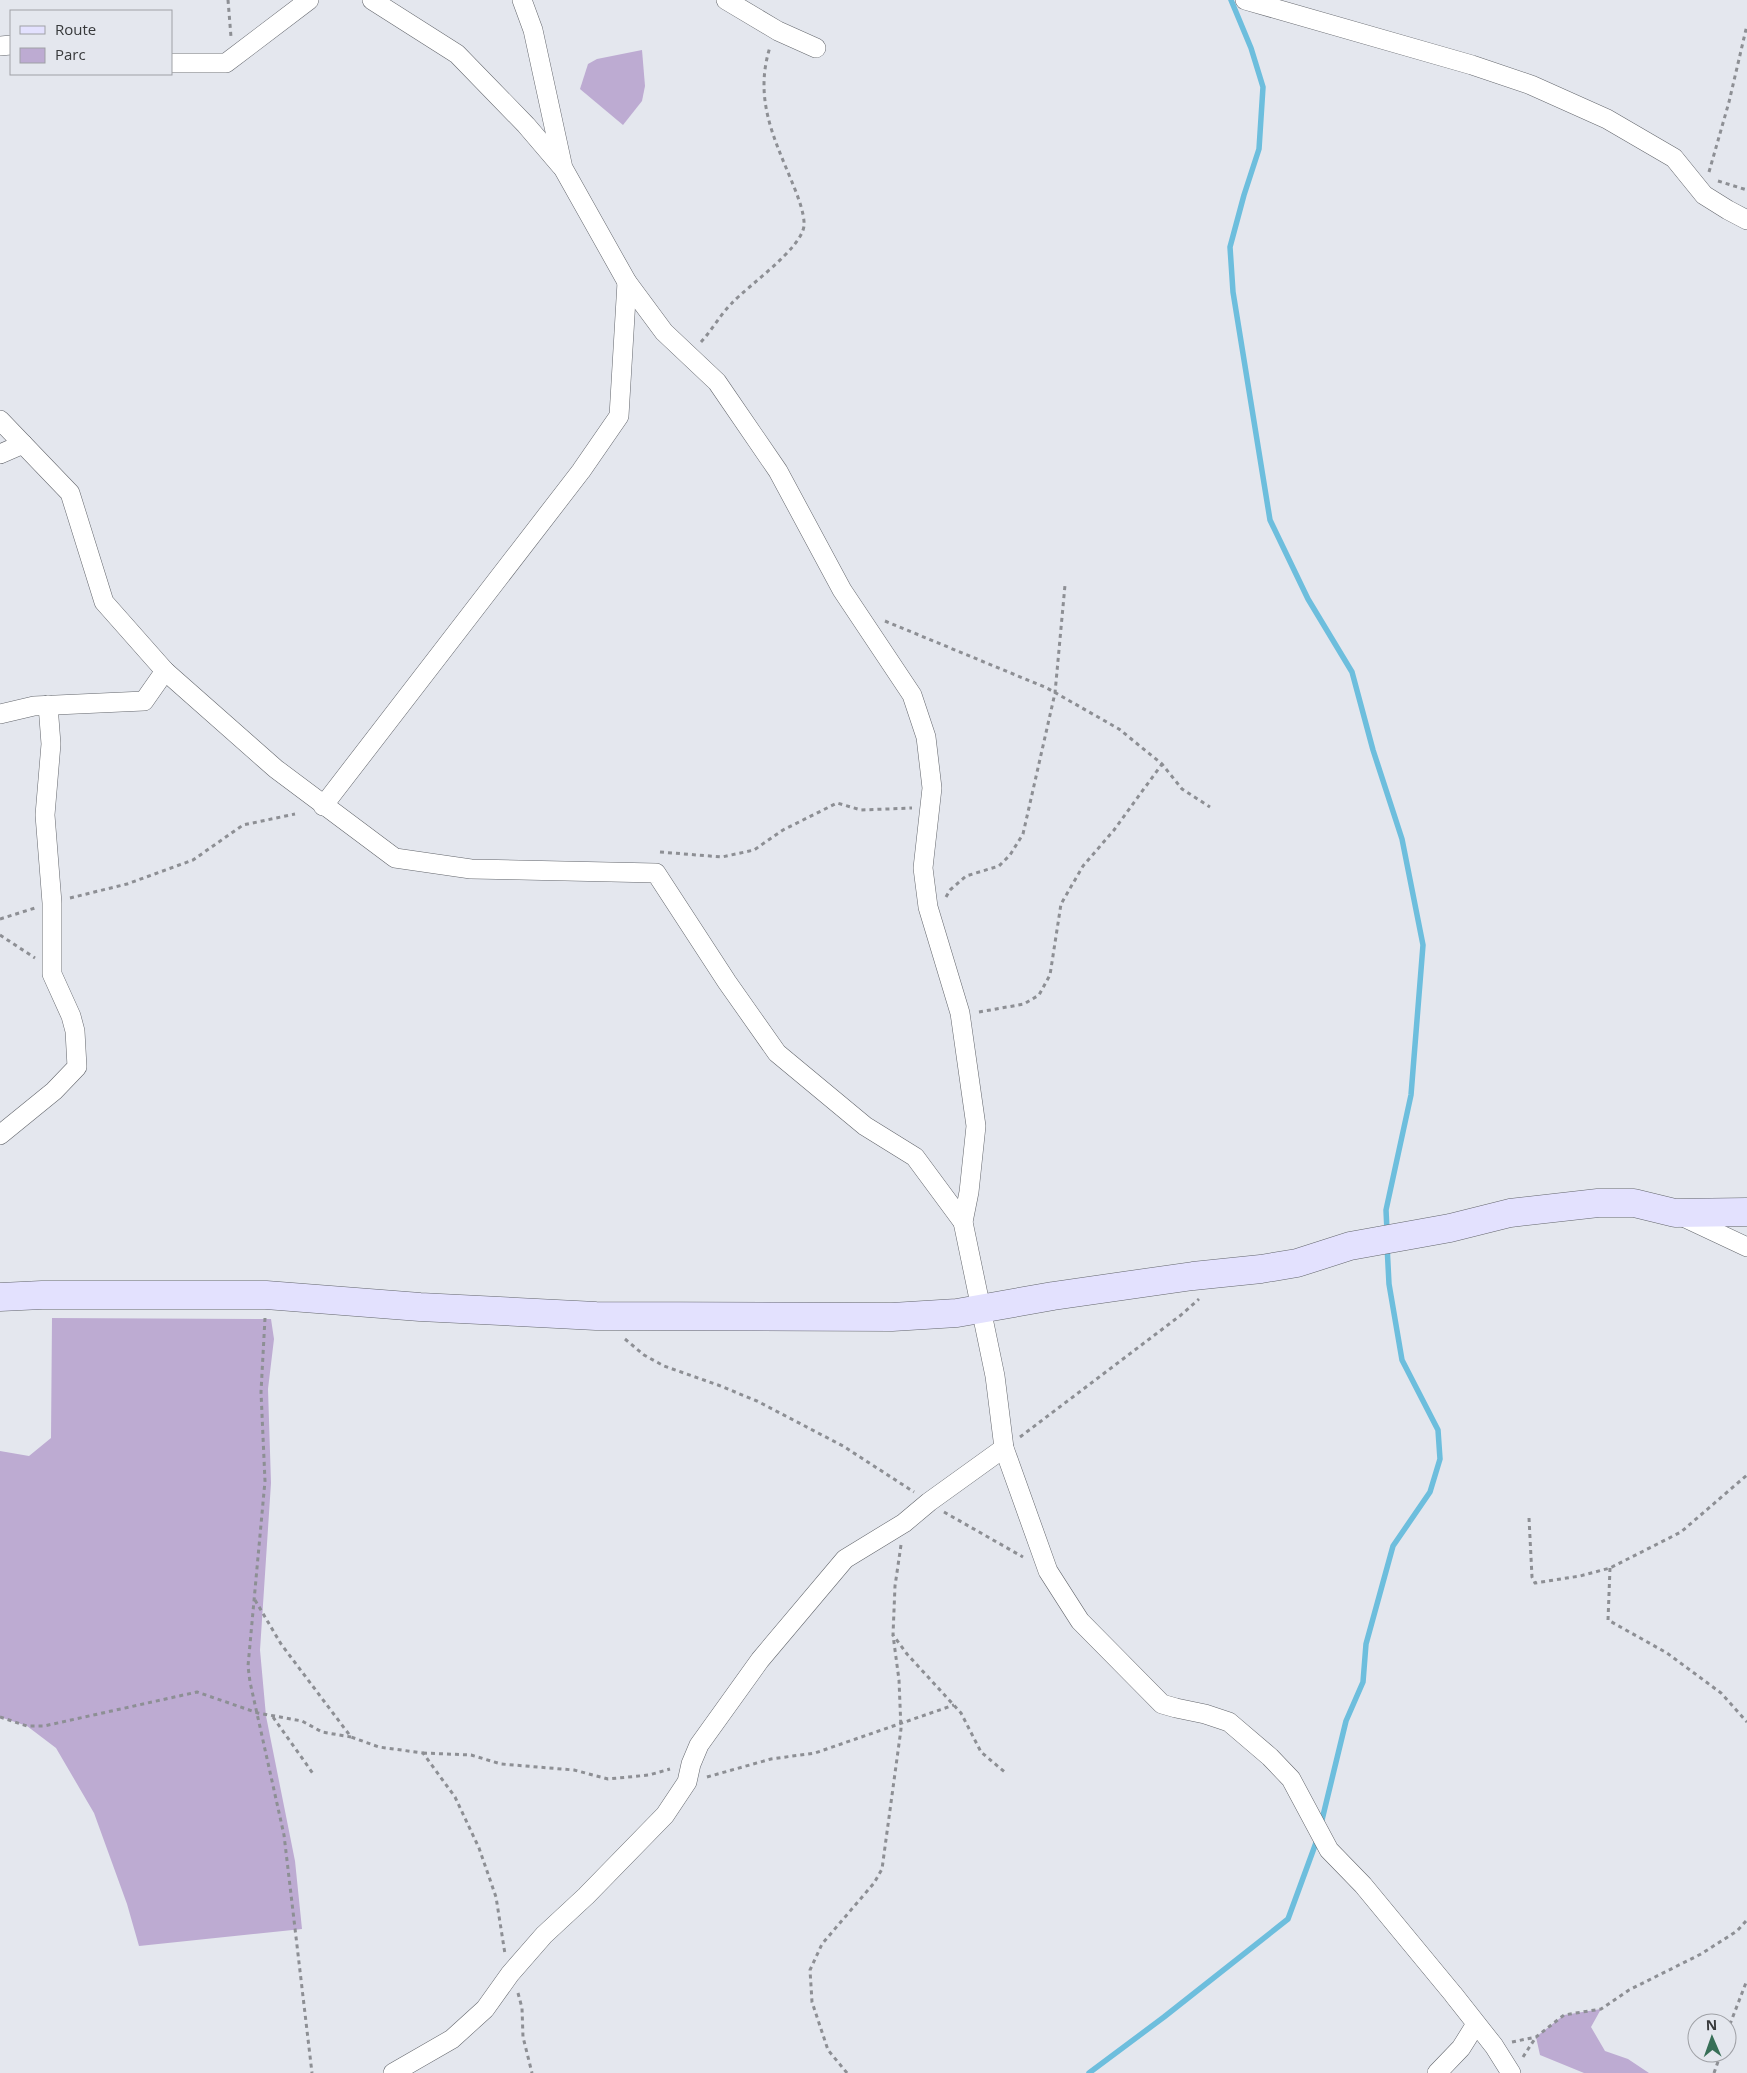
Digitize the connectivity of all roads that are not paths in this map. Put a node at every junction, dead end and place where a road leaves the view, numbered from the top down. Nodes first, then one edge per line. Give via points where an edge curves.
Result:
1 (309, 0) edge
2 (372, 0) edge
3 (522, 0) edge
4 (726, 0) edge
5 (1245, 0) edge
6 (816, 48) dead end
7 (172, 63) edge
8 (563, 168) junction
9 (1747, 220) edge
10 (627, 282) junction
11 (0, 420) edge
12 (23, 444) junction
13 (0, 454) edge
14 (166, 671) junction
15 (48, 705) junction
16 (0, 714) edge
17 (323, 806) junction
18 (0, 1134) edge
19 (1747, 1212) edge
20 (1675, 1213) junction
21 (963, 1222) junction
22 (1747, 1247) edge
23 (0, 1297) edge
24 (981, 1308) junction
25 (1004, 1448) junction
26 (1476, 2024) junction
27 (394, 2073) edge
28 (1437, 2073) edge
29 (1511, 2073) edge

1 - 7 street via 226,63
2 - 8 street via 456,54
3 - 8 street via 533,30
4 - 6 street via 778,31
5 - 9 street via 1531,85 1607,119 1674,158 1704,195
8 - 10 street
10 - 17 street via 620,416
10 - 21 street via 664,332 717,382 778,471 842,590 912,695 926,737 932,788 923,868 931,920 960,1014 976,1126
11 - 12 street
12 - 13 street
12 - 14 street via 70,492 104,602
14 - 15 street via 144,701
14 - 17 street via 276,770
15 - 16 street
15 - 18 street via 51,744 45,816 52,903 52,974 71,1016 78,1067 54,1091
17 - 21 street via 395,858 470,869 656,872 777,1053 865,1126 914,1156
19 - 20 street
20 - 22 street
20 - 24 street via 1634,1203 1598,1203 1510,1213 1450,1228 1350,1246 1297,1263
21 - 24 street
23 - 24 street via 42,1294 266,1295 596,1316 892,1317 957,1313
24 - 25 street via 995,1376
25 - 26 street via 1048,1571 1080,1621 1162,1704 1228,1722 1270,1756 1291,1779 1329,1850 1363,1885
25 - 27 street via 904,1522 845,1559 760,1660 699,1745 687,1782 665,1815 564,1915 510,1974 485,2009 452,2039
26 - 28 street via 1461,2048
26 - 29 street

